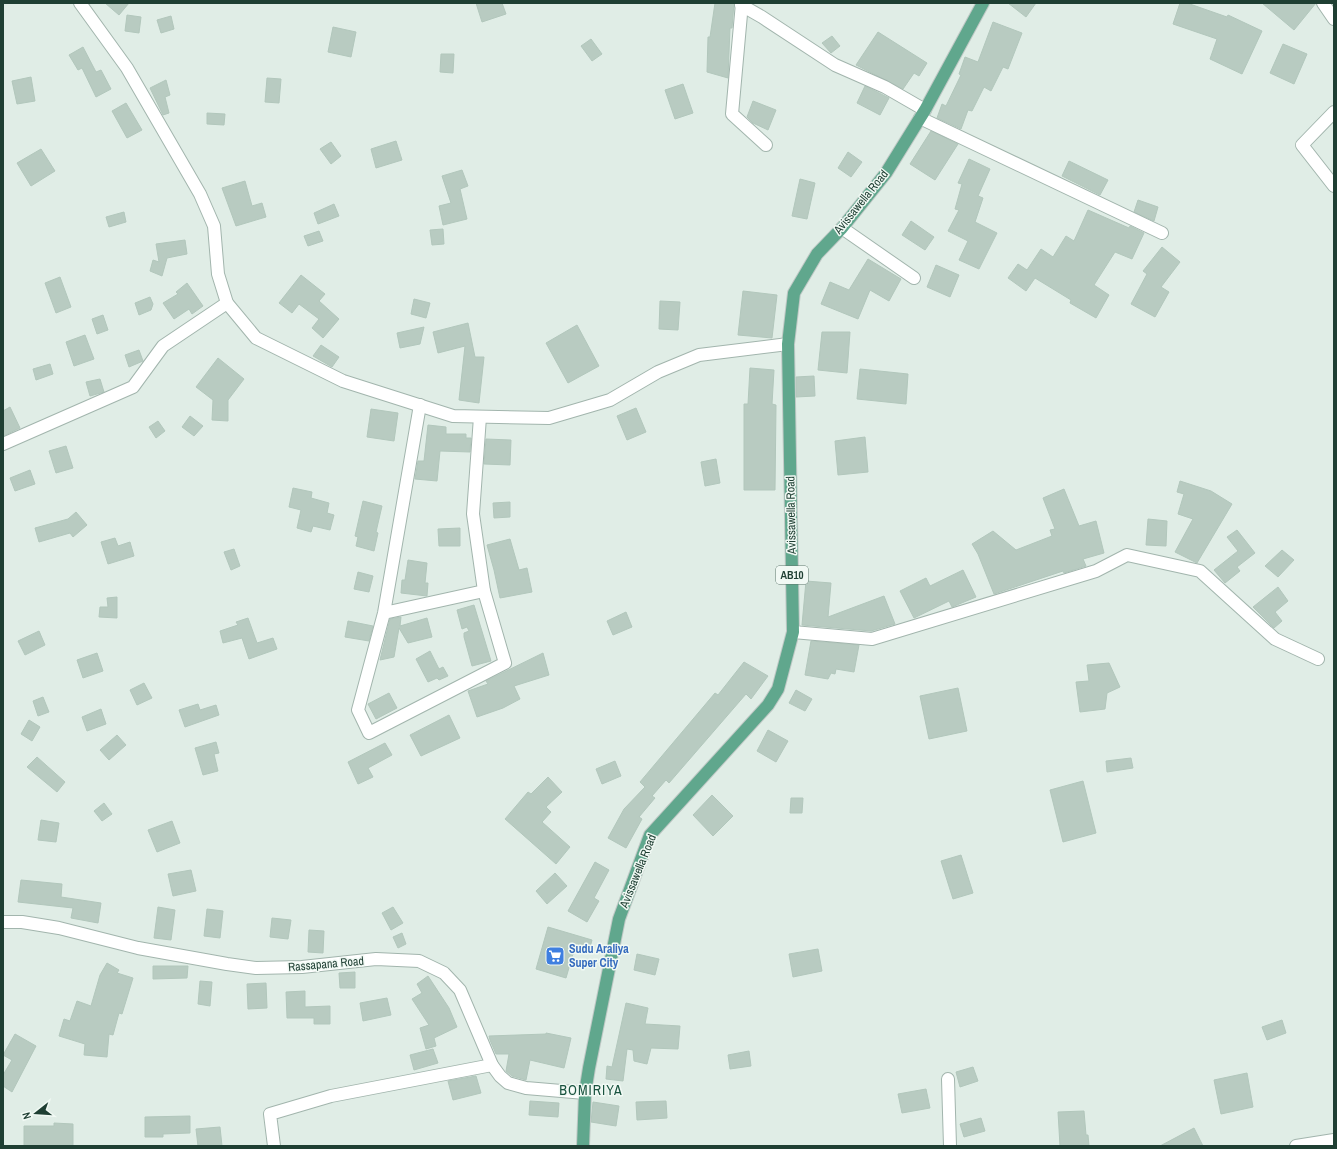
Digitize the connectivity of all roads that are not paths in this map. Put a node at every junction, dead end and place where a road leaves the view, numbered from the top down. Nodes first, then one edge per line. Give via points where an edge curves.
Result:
1 (80, 3) edge
2 (983, 3) edge
3 (1323, 3) edge
4 (742, 4) edge
5 (1334, 19) edge
6 (1334, 112) edge
7 (923, 114) junction
8 (766, 145) dead end
9 (1334, 186) edge
10 (842, 228) junction
11 (1162, 233) dead end
12 (914, 278) dead end
13 (227, 303) junction
14 (788, 344) junction
15 (420, 405) junction
16 (480, 416) junction
17 (3, 444) edge
18 (484, 591) junction
19 (384, 612) junction
20 (793, 632) junction
21 (1318, 659) dead end
22 (3, 922) edge
23 (492, 1065) junction
24 (948, 1079) dead end
25 (585, 1093) junction
26 (1334, 1140) edge
27 (274, 1146) edge
28 (582, 1146) edge
29 (950, 1146) edge
30 (1296, 1146) edge

1 - 13 street via 127,68 200,194 214,226 218,274
2 - 7 main road, Avissawella Road / AB10
3 - 5 street
4 - 7 street via 835,65 885,88
4 - 8 street via 732,114
6 - 9 street via 1302,144
7 - 10 main road, Avissawella Road / AB10 via 886,173
7 - 11 street
10 - 12 street
10 - 14 main road, Avissawella Road / AB10 via 817,254 794,293
13 - 15 street via 256,338 343,381
13 - 17 street via 163,346 133,387
14 - 16 street via 699,355 658,372 610,400 549,418
14 - 20 main road, Avissawella Road / AB10
15 - 16 street via 453,416
15 - 19 street
16 - 18 street via 473,514
18 - 19 street
18 - 19 street via 504,663 369,733 358,710
20 - 21 street via 872,639 1096,570 1127,555 1200,571 1276,639
20 - 25 main road, Avissawella Road / AB10 via 778,689 768,705 650,835 619,919
22 - 23 street, Rassapana Road via 22,922 59,928 138,948 256,968 302,967 376,959 419,961 444,973 460,990
23 - 25 street, Rassapana Road via 508,1083 517,1086
23 - 27 street via 331,1096 270,1114
24 - 29 street
25 - 28 main road, Avissawella Road / AB10
26 - 30 street

